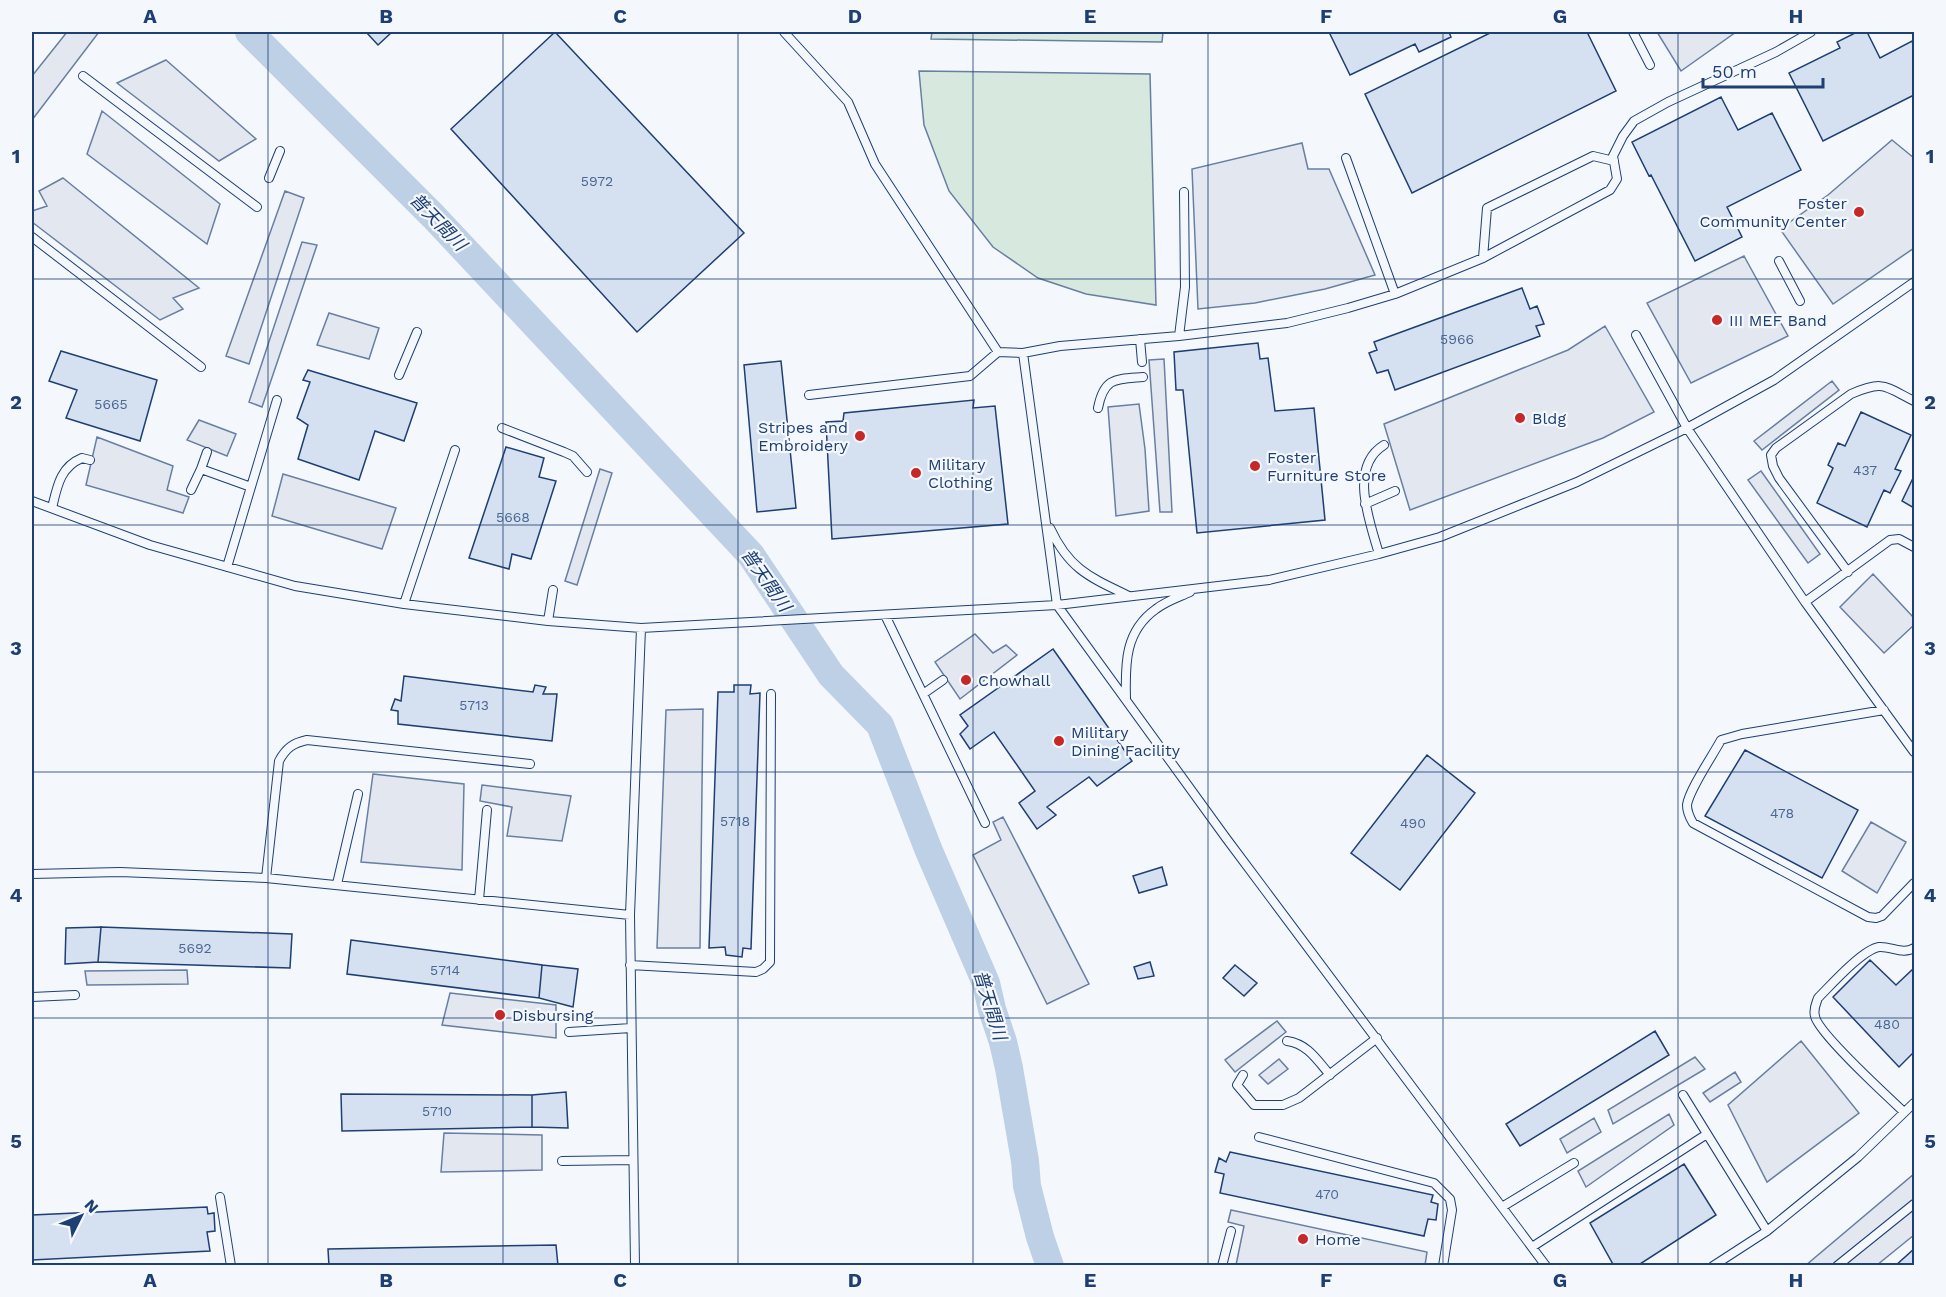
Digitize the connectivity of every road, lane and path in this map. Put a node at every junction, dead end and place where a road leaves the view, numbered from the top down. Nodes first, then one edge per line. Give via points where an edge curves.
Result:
1 (784, 32) edge
2 (1633, 32) edge
3 (1811, 32) edge
4 (1650, 65) dead end
5 (83, 76) dead end
6 (280, 150) dead end
7 (1346, 158) dead end
8 (1614, 160) junction
9 (269, 178) dead end
10 (1184, 192) dead end
11 (257, 207) dead end
12 (32, 237) edge
13 (1483, 258) junction
14 (1779, 261) dead end
15 (1914, 282) edge
16 (1395, 294) junction
17 (1800, 301) dead end
18 (417, 332) dead end
19 (1636, 335) dead end
20 (1179, 336) junction
21 (1140, 339) junction
22 (998, 352) junction
23 (1023, 353) junction
24 (1142, 362) dead end
25 (201, 367) dead end
26 (399, 375) dead end
27 (1143, 377) dead end
28 (809, 395) dead end
29 (277, 400) dead end
30 (1914, 401) edge
31 (1098, 408) dead end
32 (502, 428) dead end
33 (1687, 428) junction
34 (1384, 445) dead end
35 (455, 450) dead end
36 (207, 452) dead end
37 (90, 460) dead end
38 (201, 470) junction
39 (587, 472) dead end
40 (251, 487) junction
41 (191, 490) dead end
42 (1395, 491) dead end
43 (32, 501) edge
44 (1365, 504) junction
45 (52, 508) junction
46 (1046, 518) junction
47 (1914, 547) edge
48 (1379, 555) junction
49 (227, 567) junction
50 (1848, 572) junction
51 (1197, 588) junction
52 (553, 590) dead end
53 (1129, 596) junction
54 (1805, 602) junction
55 (404, 604) junction
56 (1057, 605) junction
57 (885, 615) junction
58 (548, 621) junction
59 (641, 628) junction
60 (943, 680) dead end
61 (771, 694) dead end
62 (923, 694) junction
63 (1126, 699) junction
64 (1884, 710) junction
65 (1914, 752) edge
66 (530, 764) dead end
67 (358, 794) dead end
68 (487, 810) dead end
69 (985, 823) dead end
70 (32, 874) edge
71 (266, 878) junction
72 (1914, 883) edge
73 (337, 884) junction
74 (479, 900) junction
75 (630, 915) junction
76 (1914, 948) edge
77 (630, 965) junction
78 (75, 995) dead end
79 (32, 997) edge
80 (631, 1028) junction
81 (569, 1032) dead end
82 (1377, 1038) junction
83 (1287, 1041) dead end
84 (1243, 1075) dead end
85 (1330, 1075) junction
86 (1683, 1095) dead end
87 (1914, 1103) edge
88 (1904, 1113) junction
89 (1707, 1134) junction
90 (1259, 1137) dead end
91 (633, 1160) junction
92 (562, 1161) dead end
93 (1574, 1162) dead end
94 (220, 1197) dead end
95 (1914, 1204) edge
96 (1502, 1207) junction
97 (1231, 1231) dead end
98 (1767, 1231) junction
99 (1532, 1247) junction
100 (231, 1266) edge
101 (635, 1266) edge
102 (1222, 1266) edge
103 (1443, 1266) edge
104 (1546, 1266) edge
105 (1713, 1266) edge
106 (1837, 1266) edge

1 - 22 lane via 848,102 875,164
2 - 4 lane
3 - 8 lane via 1646,113 1623,136
5 - 11 lane
6 - 9 lane
7 - 16 lane
8 - 13 lane via 1617,179 1610,190
8 - 13 lane via 1593,156 1487,208
10 - 20 lane via 1185,287
12 - 25 lane
13 - 16 lane
14 - 17 lane
15 - 33 lane via 1774,380
16 - 20 lane via 1287,322
18 - 26 lane
19 - 33 lane
20 - 21 lane
21 - 23 lane
21 - 24 lane
22 - 23 lane
22 - 28 lane via 970,376
23 - 46 lane
27 - 31 lane via 1116,379 1100,396
29 - 40 lane
30 - 50 lane via 1881,385 1864,388 1832,407 1771,455 1779,478
32 - 39 lane via 573,456
33 - 48 lane via 1577,482 1440,537
33 - 54 lane
34 - 44 lane via 1375,450 1365,467
35 - 55 lane
36 - 38 lane
37 - 45 lane via 82,458 65,469
38 - 40 lane
38 - 41 lane
40 - 49 lane
42 - 44 lane
43 - 45 lane
44 - 48 lane
45 - 49 lane via 150,545
46 - 53 lane via 1068,560 1093,579
46 - 56 lane
47 - 50 lane via 1899,539 1890,540
48 - 51 lane via 1269,580
49 - 55 lane via 295,586
50 - 54 lane
51 - 53 lane
51 - 63 lane via 1157,608 1138,626 1125,663
52 - 58 lane
53 - 56 lane
54 - 64 lane
55 - 58 lane
56 - 57 lane
56 - 63 lane
57 - 59 lane
57 - 62 lane
58 - 59 lane
59 - 75 lane
60 - 62 lane
61 - 77 lane via 770,962 756,972
62 - 69 lane
63 - 82 lane
64 - 65 lane
64 - 72 lane via 1722,740 1687,806 1693,823 1868,917 1882,916
66 - 71 lane via 297,742 279,761
67 - 73 lane
68 - 74 lane
70 - 71 lane via 120,872
71 - 73 lane
73 - 74 lane
74 - 75 lane
75 - 77 lane
76 - 88 lane via 1903,952 1880,947 1864,954 1818,998 1815,1007 1815,1017 1829,1038
77 - 80 lane
78 - 79 lane
80 - 81 lane
80 - 91 lane
82 - 85 lane
82 - 96 lane
83 - 85 lane via 1307,1048
84 - 85 lane via 1237,1085 1244,1095 1254,1105 1268,1106 1299,1098
86 - 89 lane
87 - 88 lane
88 - 98 lane via 1858,1157
89 - 98 lane
89 - 99 lane
90 - 103 lane via 1434,1184 1450,1199 1452,1210
91 - 92 lane
91 - 101 lane
93 - 96 lane
94 - 100 lane
95 - 106 lane
96 - 99 lane
97 - 102 lane
98 - 105 lane
99 - 104 lane

